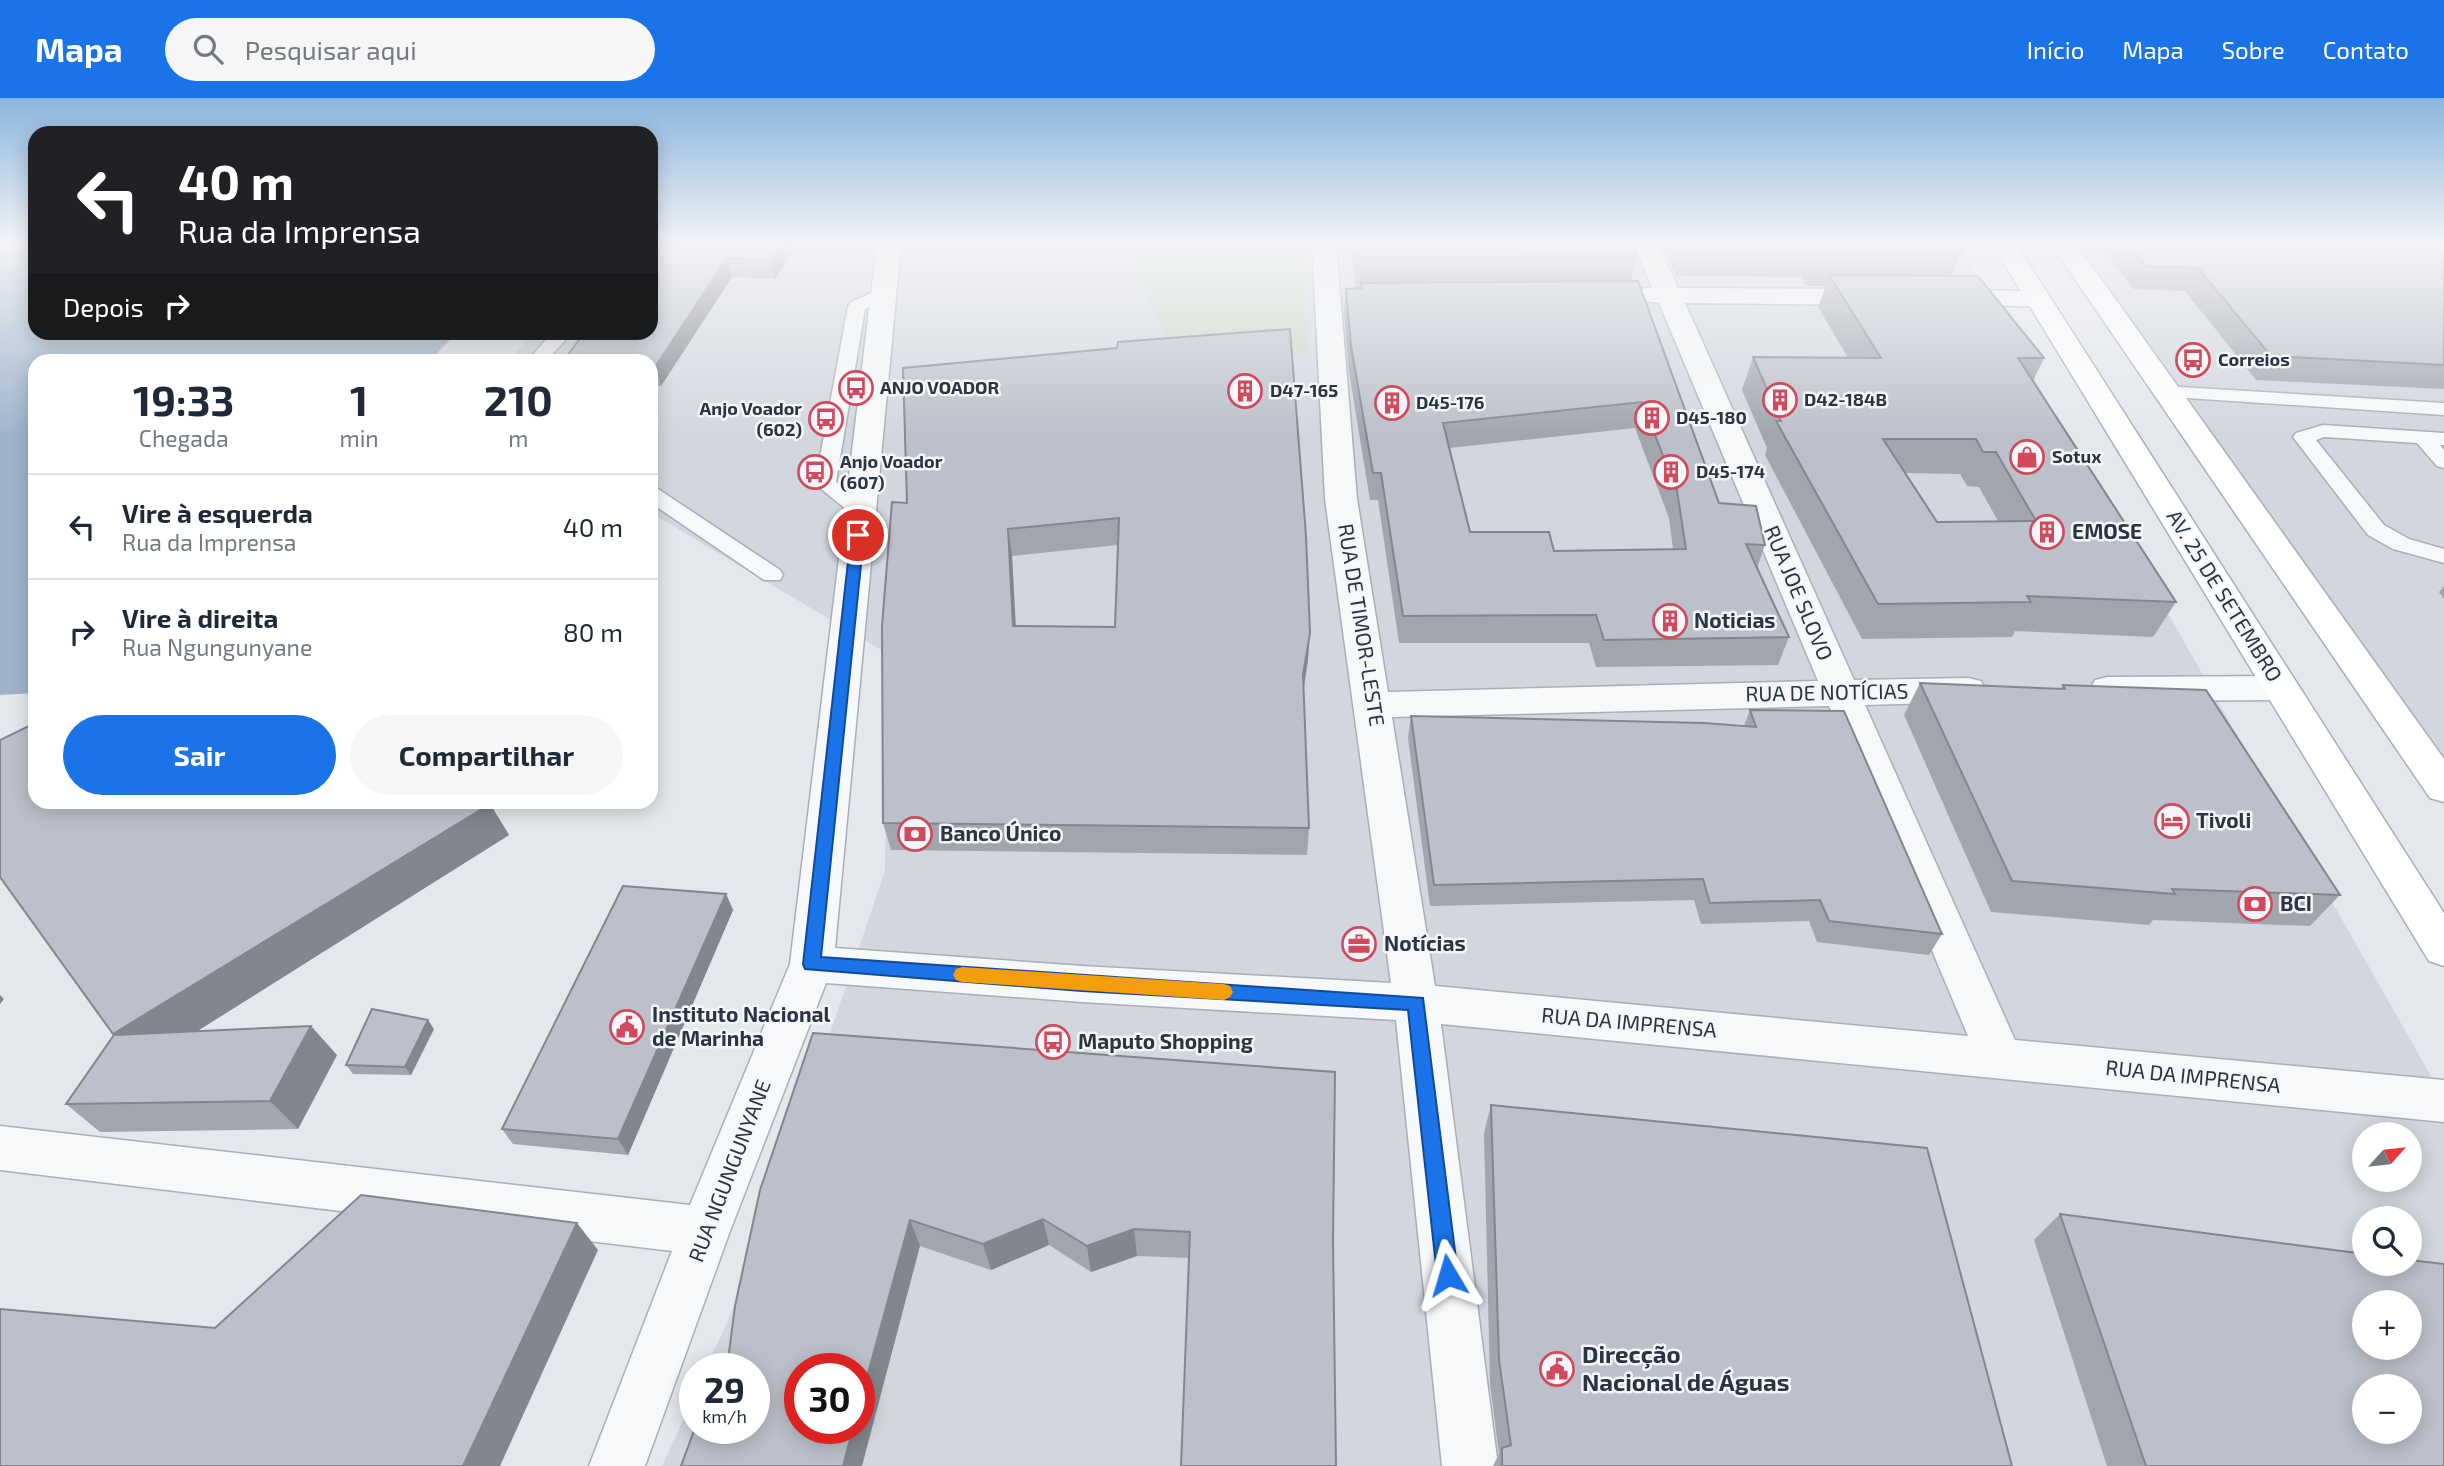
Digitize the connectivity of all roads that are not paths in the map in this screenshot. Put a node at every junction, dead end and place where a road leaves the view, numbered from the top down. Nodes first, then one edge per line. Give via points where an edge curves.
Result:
1 (857, 308) edge
2 (882, 308) edge
3 (1343, 308) edge
4 (1674, 308) edge
5 (2044, 308) edge
6 (2107, 308) edge
7 (556, 340) edge
8 (543, 354) edge
9 (2164, 392) junction
10 (2444, 409) edge
11 (2422, 437) junction
12 (2444, 439) edge
13 (2444, 462) edge
14 (658, 497) edge
15 (860, 509) junction
16 (2444, 556) edge
17 (772, 575) dead end
18 (2281, 688) junction
19 (2081, 689) edge
20 (2001, 690) edge
21 (1840, 692) junction
22 (1374, 705) junction
23 (2444, 788) edge
24 (2444, 949) edge
25 (812, 964) junction
26 (1416, 1003) junction
27 (2000, 1058) junction
28 (2444, 1101) edge
29 (0, 1148) edge
30 (705, 1231) junction
31 (617, 1466) edge
32 (1470, 1466) edge

1 - 15 lane via 825,484
2 - 15 street, RUA NGUNGUNYANE
3 - 22 street, RUA DE TIMOR-LESTE via 1341,499
4 - 21 street, RUA JOE SLOVO
5 - 18 main road, AV. 25 DE SETEMBRO
6 - 9 main road
7 - 8 lane
9 - 10 lane
9 - 23 main road
11 - 12 lane
11 - 13 lane
11 - 16 lane via 2323,431 2303,437 2376,530 2401,544
14 - 17 lane
15 - 25 street, RUA NGUNGUNYANE
18 - 19 street
18 - 24 main road, AV. 25 DE SETEMBRO
20 - 21 street, RUA DE NOTÍCIAS
21 - 22 street, RUA DE NOTÍCIAS
21 - 27 street, RUA JOE SLOVO
22 - 26 street, RUA DE TIMOR-LESTE
25 - 26 street, RUA DA IMPRENSA
25 - 30 street, RUA NGUNGUNYANE
26 - 27 street, RUA DA IMPRENSA
26 - 32 street, RUA DE TIMOR-LESTE
27 - 28 street, RUA DA IMPRENSA
29 - 30 street
30 - 31 street, RUA NGUNGUNYANE

